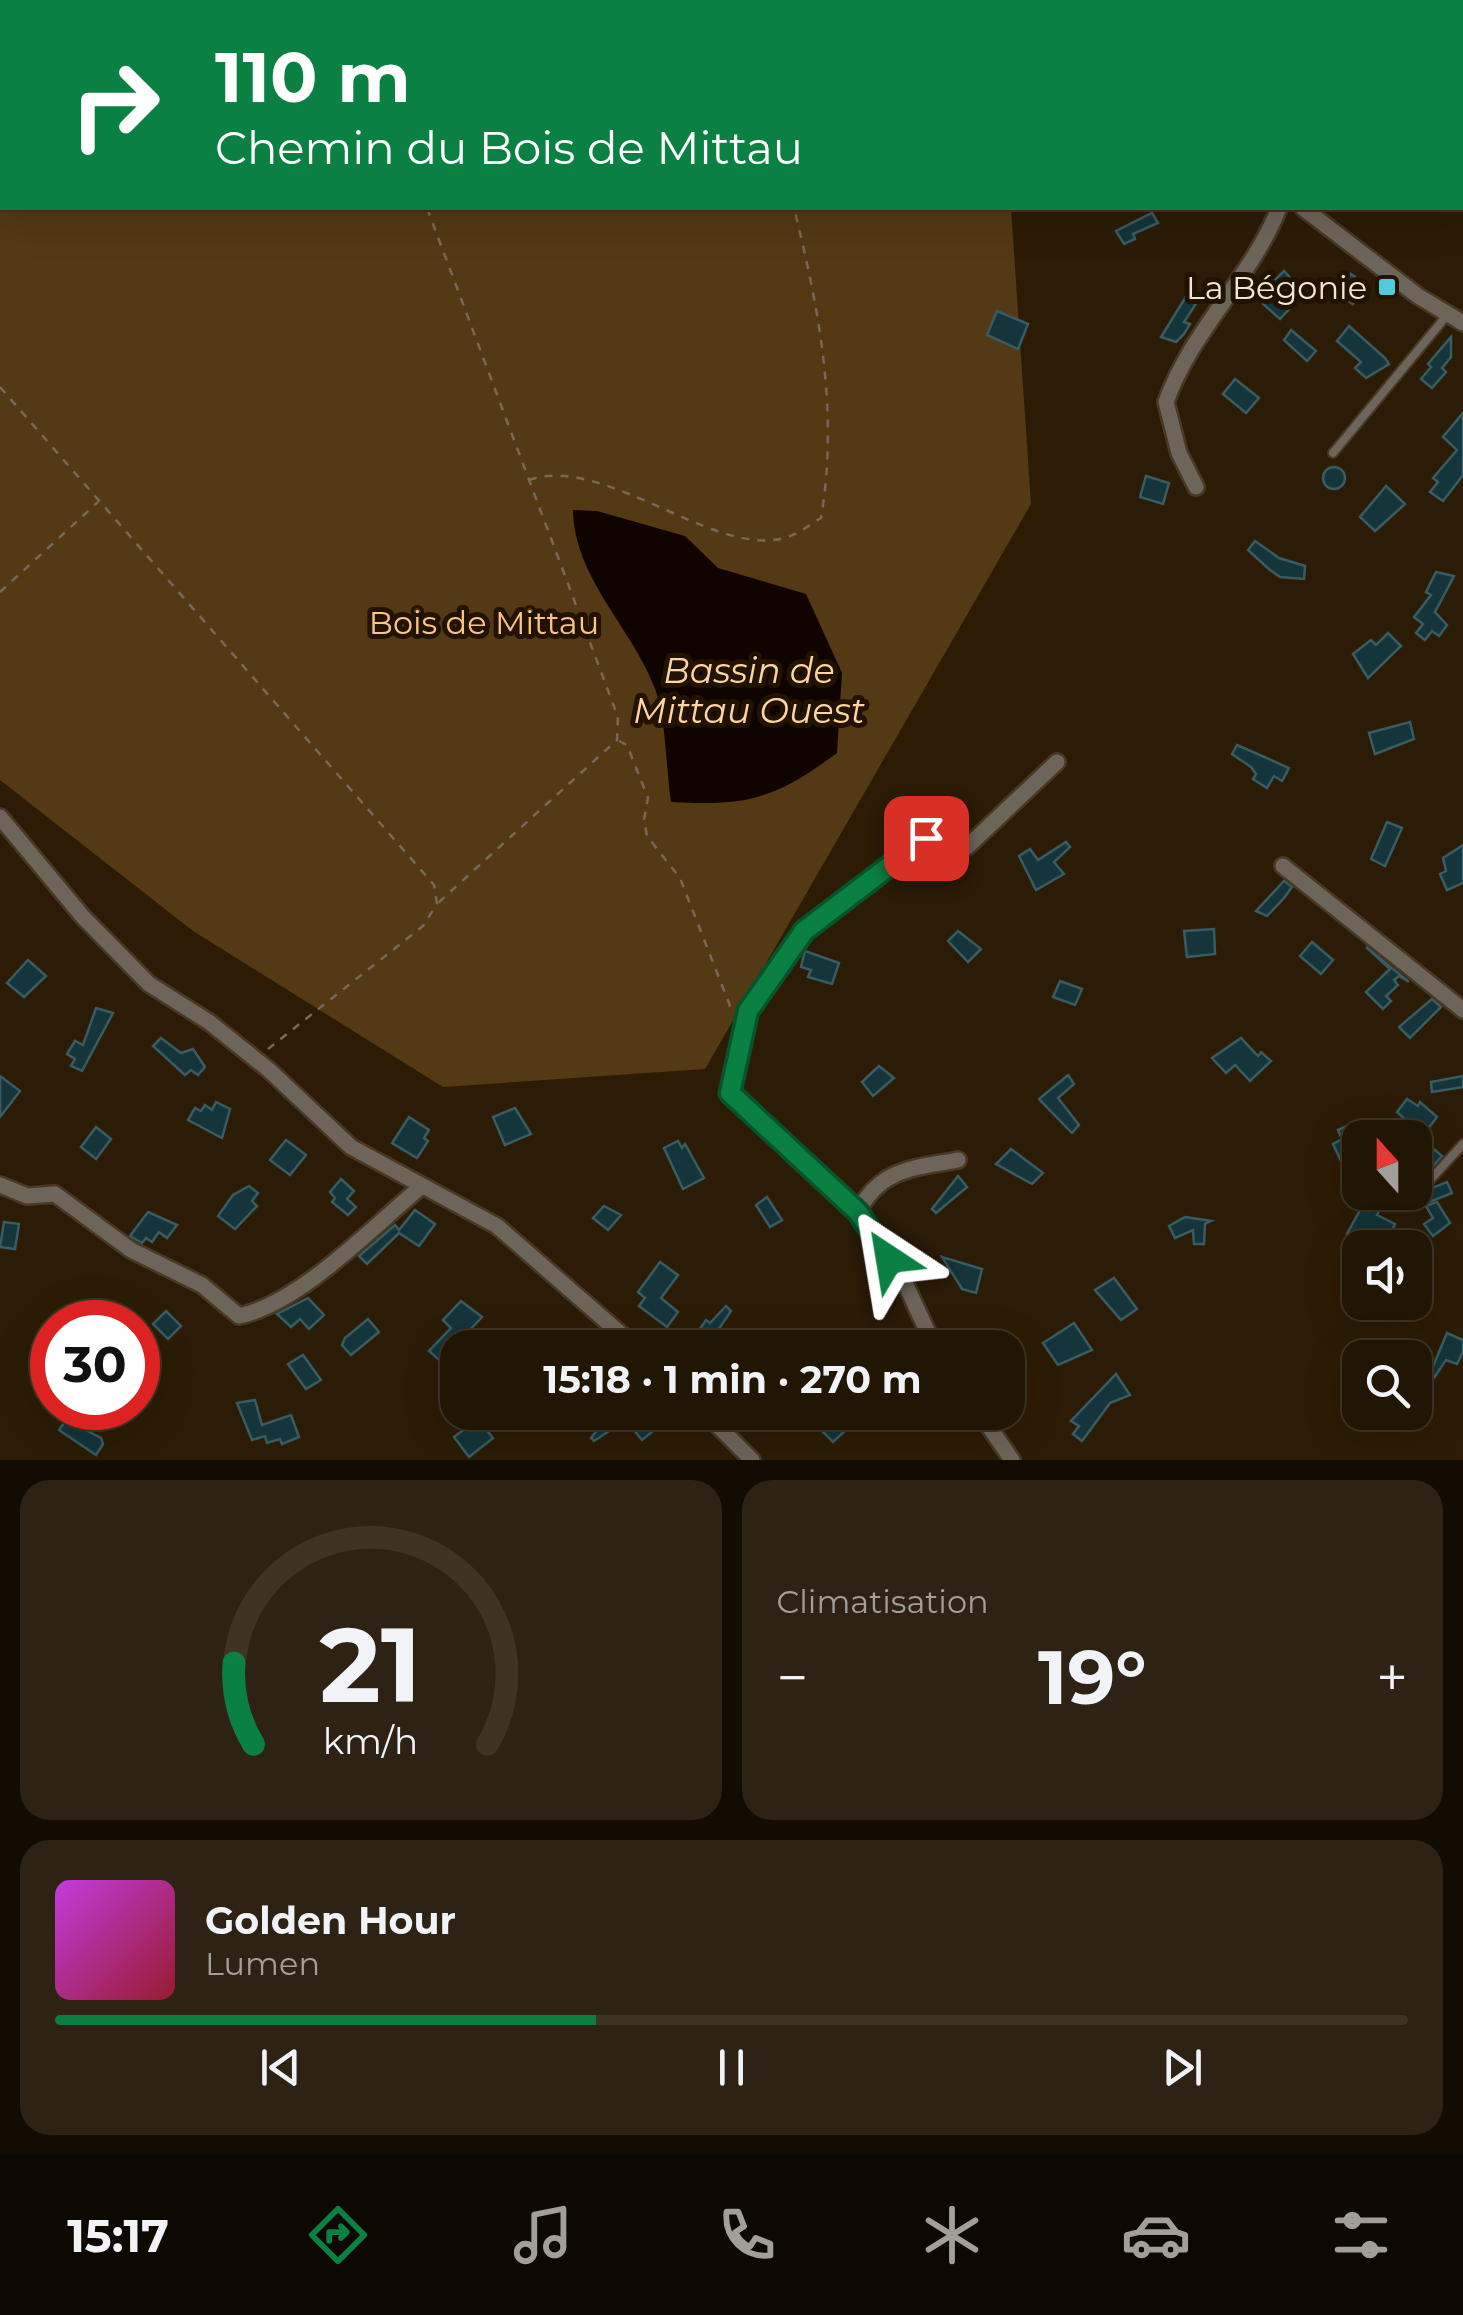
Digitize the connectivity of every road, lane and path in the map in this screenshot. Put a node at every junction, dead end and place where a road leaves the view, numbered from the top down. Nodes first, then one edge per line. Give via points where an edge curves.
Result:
1 (428, 210) edge
2 (794, 210) edge
3 (1278, 210) edge
4 (1306, 210) edge
5 (1448, 314) junction
6 (1463, 323) edge
7 (0, 387) edge
8 (1333, 454) dead end
9 (528, 480) junction
10 (1196, 487) dead end
11 (100, 501) junction
12 (0, 592) edge
13 (617, 740) junction
14 (1057, 762) dead end
15 (0, 817) edge
16 (1284, 866) dead end
17 (437, 904) junction
18 (1463, 1010) edge
19 (743, 1032) junction
20 (255, 1059) junction
21 (1463, 1144) edge
22 (958, 1160) dead end
23 (1432, 1178) edge
24 (0, 1185) edge
25 (422, 1186) junction
26 (858, 1212) junction
27 (616, 1330) edge
28 (927, 1330) edge
29 (722, 1430) edge
30 (991, 1430) edge
31 (752, 1460) edge
32 (1012, 1460) edge

1 - 9 path
2 - 9 path via 824,336 821,518 778,540 746,539 598,485 548,473
3 - 10 street via 1166,402
4 - 5 street
5 - 6 street
5 - 8 lane
7 - 11 path
9 - 13 path via 618,716
11 - 12 path
11 - 17 path via 424,870
13 - 17 path
13 - 19 path via 626,746 647,796 647,836 680,878
14 - 19 street via 967,847 926,838 804,931 748,1011
15 - 20 street via 82,917 149,984
16 - 18 street
17 - 20 path via 423,926
19 - 26 street via 730,1093
20 - 25 street via 351,1147
21 - 23 lane
22 - 26 street via 898,1170
24 - 25 street via 26,1196 55,1194 130,1250 202,1285 239,1316 265,1310 296,1289
25 - 27 street via 498,1226
26 - 28 street
29 - 31 street
30 - 32 street

